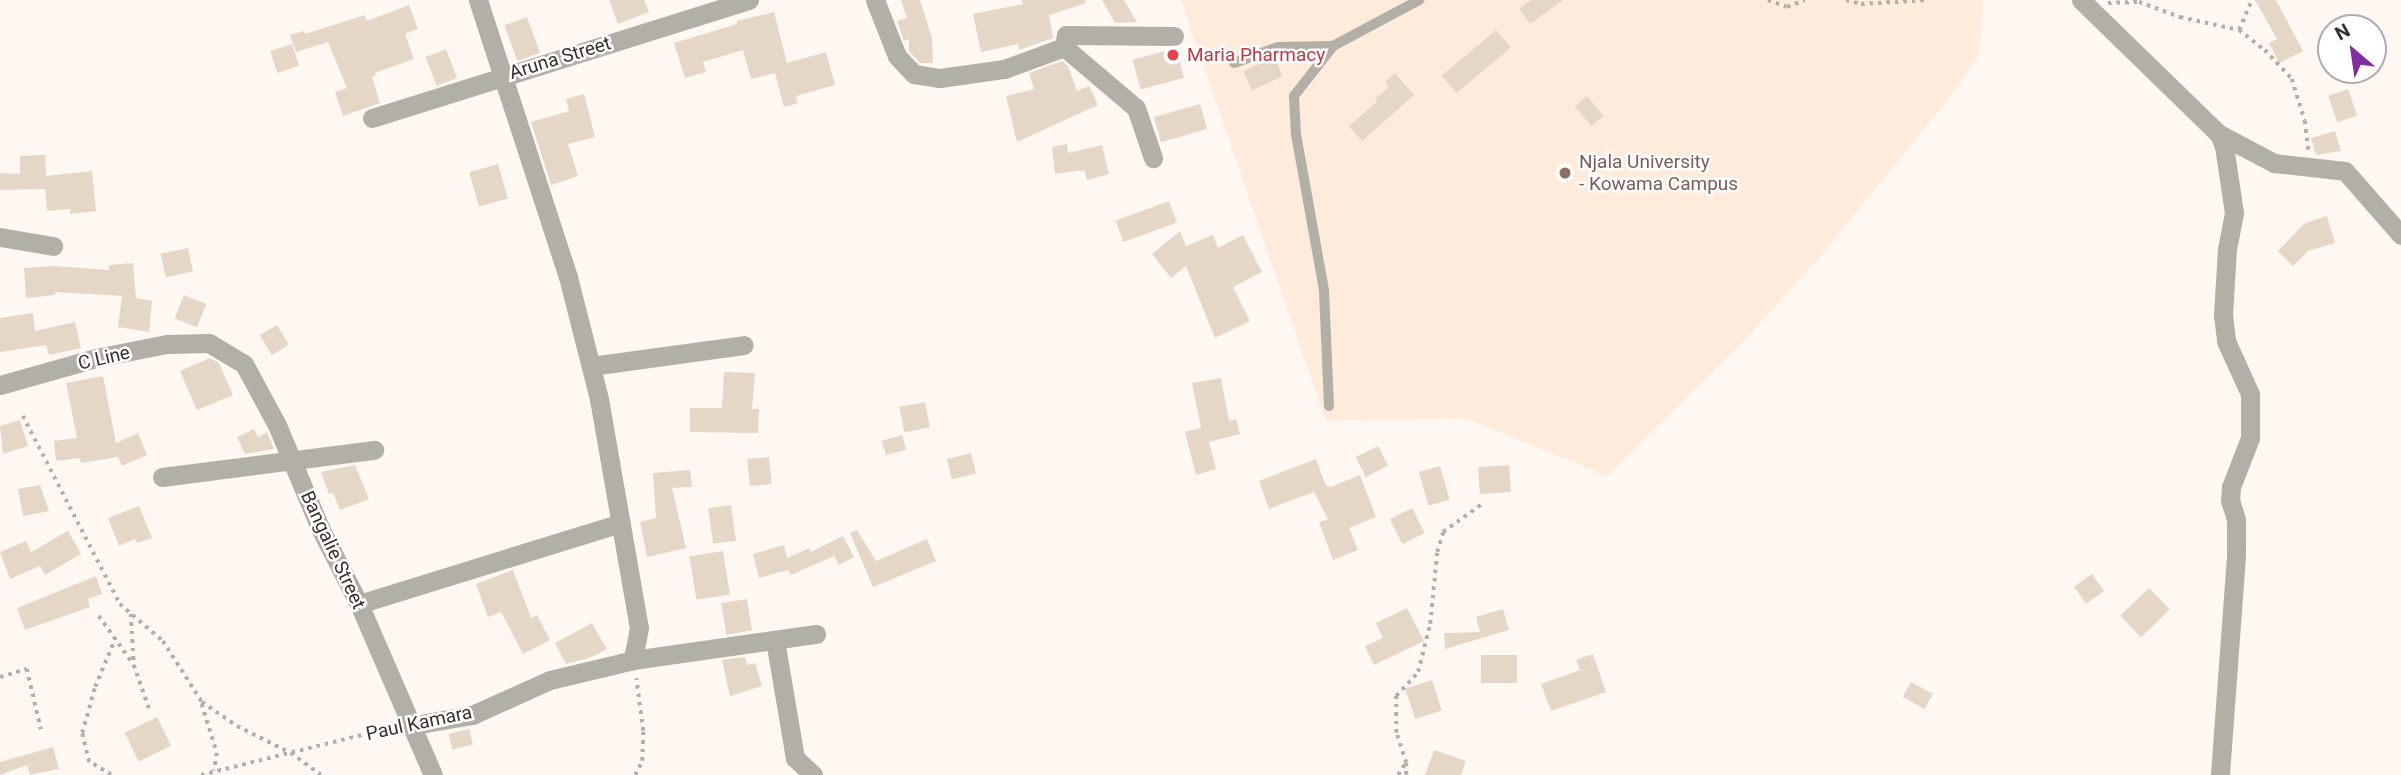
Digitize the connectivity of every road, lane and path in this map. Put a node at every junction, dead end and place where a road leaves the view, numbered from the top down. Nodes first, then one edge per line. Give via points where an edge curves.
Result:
1 (478, 0) edge
2 (749, 0) edge
3 (875, 0) edge
4 (1419, 0) edge
5 (1768, 0) edge
6 (1805, 0) edge
7 (1846, 0) edge
8 (1929, 0) edge
9 (2252, 0) edge
10 (2082, 2) edge
11 (2239, 30) junction
12 (1174, 36) dead end
13 (1065, 41) junction
14 (1333, 46) junction
15 (1234, 63) dead end
16 (503, 76) junction
17 (372, 118) dead end
18 (2219, 134) junction
19 (1153, 158) dead end
20 (2311, 167) junction
21 (2401, 235) edge
22 (0, 237) edge
23 (53, 246) dead end
24 (209, 343) joint
25 (744, 345) dead end
26 (591, 366) junction
27 (0, 385) edge
28 (1329, 406) dead end
29 (23, 416) dead end
30 (374, 450) dead end
31 (291, 459) junction
32 (162, 477) dead end
33 (1482, 504) dead end
34 (621, 523) junction
35 (359, 604) junction
36 (131, 614) junction
37 (99, 616) dead end
38 (816, 634) dead end
39 (116, 639) junction
40 (775, 640) junction
41 (633, 660) junction
42 (134, 665) junction
43 (0, 677) edge
44 (202, 702) junction
45 (149, 708) dead end
46 (414, 725) junction
47 (41, 729) dead end
48 (290, 753) junction
49 (1406, 762) junction
50 (214, 772) junction
51 (111, 775) edge
52 (201, 775) edge
53 (321, 775) edge
54 (433, 775) edge
55 (635, 775) edge
56 (813, 775) edge
57 (1398, 775) edge
58 (1406, 775) edge
59 (2220, 775) edge

1 - 16 street
2 - 16 street, Aruna Street
3 - 13 street via 897,56 914,74 940,78 1003,69
4 - 14 lane
5 - 6 path via 1787,7
7 - 8 path via 1861,4
9 - 11 path
10 - 11 path via 2139,2
10 - 18 street
11 - 20 path via 2292,79 2305,121
12 - 13 street
13 - 19 street via 1136,108
14 - 15 lane via 1278,47
14 - 28 lane via 1294,96 1296,135 1324,290
16 - 17 street, Aruna Street
16 - 26 street via 568,277
18 - 20 street via 2274,163
18 - 59 street via 2234,213 2223,315 2227,341 2250,394 2250,438 2231,487 2236,556
20 - 21 street via 2345,172
22 - 23 street
24 - 27 street, C Line via 167,344 96,358
24 - 31 street, Bangalie Street via 244,364
25 - 26 street
26 - 34 street
29 - 36 path via 120,604
30 - 31 street
31 - 32 street
31 - 35 street, Bangalie Street
33 - 49 path via 1443,532 1437,552 1430,624 1418,672 1396,696 1396,733
34 - 35 street
34 - 41 street via 639,628
35 - 46 street, Bangalie Street
36 - 42 path
36 - 44 path via 163,641
37 - 39 path
38 - 40 street, Paul Kamara
39 - 42 path
39 - 51 path via 82,733 89,762
40 - 41 street, Paul Kamara
40 - 56 street via 795,758
41 - 46 street, Paul Kamara via 550,680 472,715
41 - 55 path via 643,731 642,761
42 - 45 path
43 - 47 path via 27,669
44 - 48 path
44 - 50 path via 217,753
46 - 48 path, Paul Kamara
46 - 54 street, Bangalie Street
48 - 50 path, Paul Kamara
48 - 53 path
49 - 57 path
49 - 58 path
50 - 52 path, Paul Kamara

